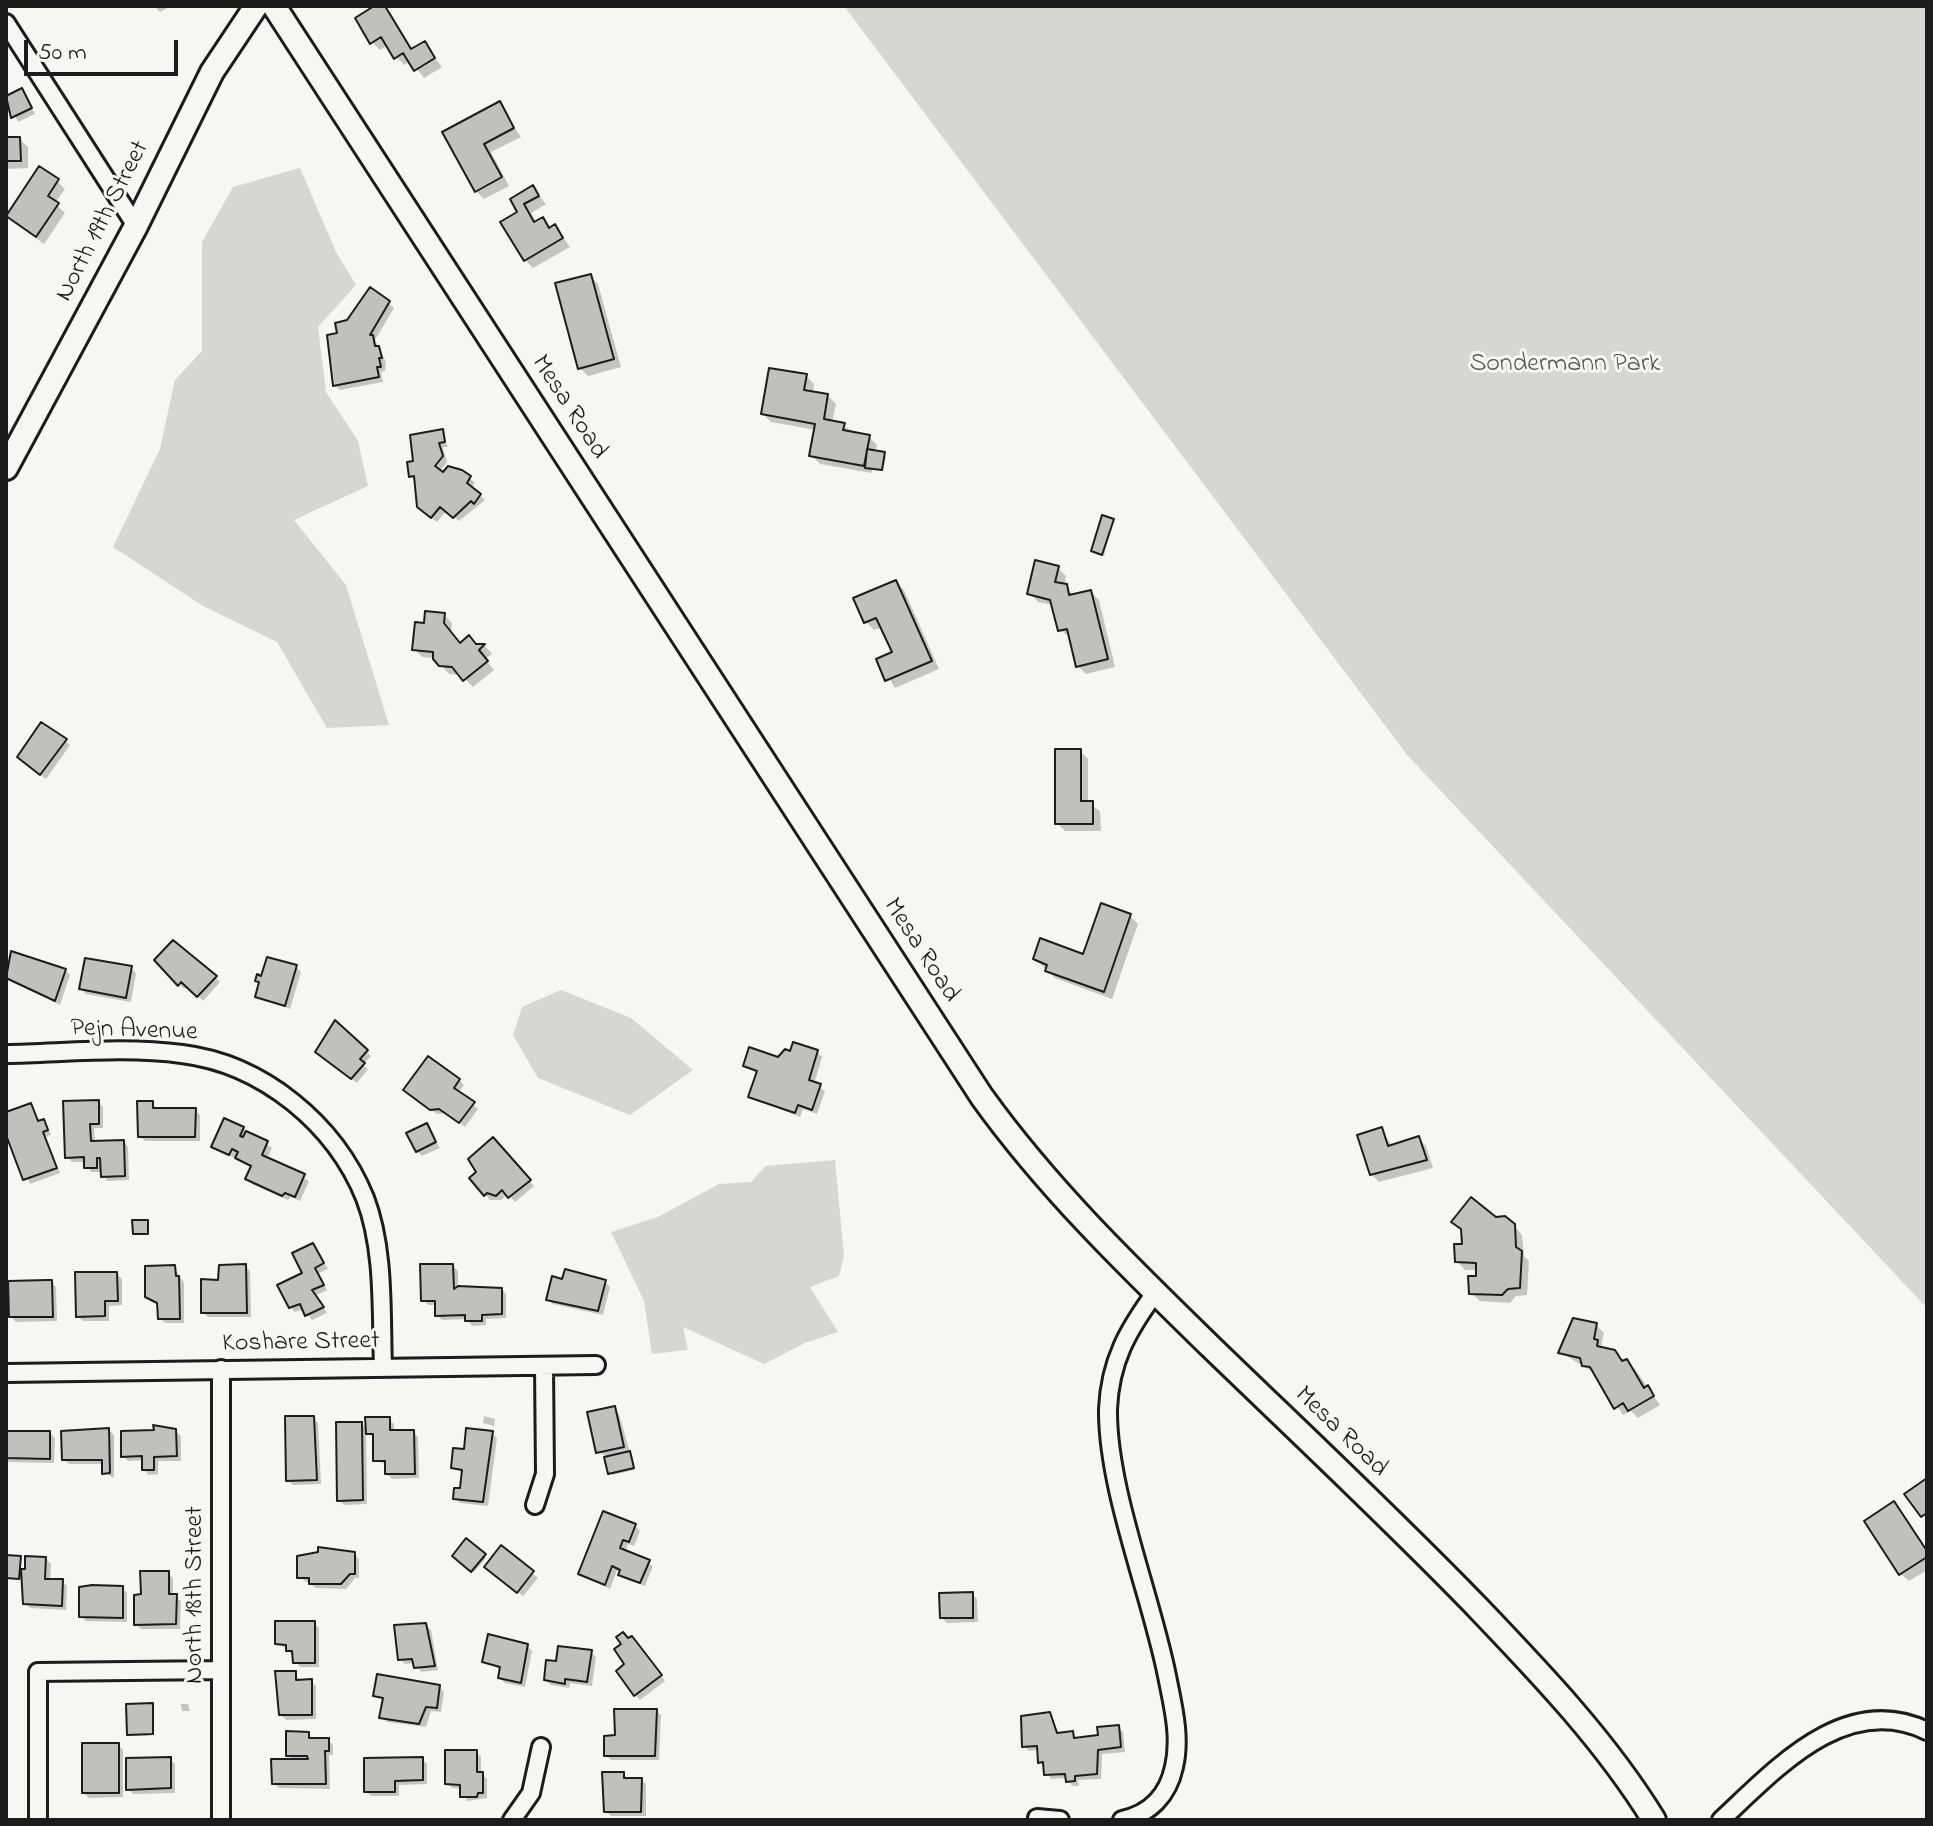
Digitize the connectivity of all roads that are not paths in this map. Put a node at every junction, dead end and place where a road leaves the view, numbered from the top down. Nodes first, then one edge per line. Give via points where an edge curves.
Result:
1 (256, 6) edge
2 (274, 6) edge
3 (6, 23) edge
4 (136, 226) junction
5 (6, 468) edge
6 (6, 1054) edge
7 (1155, 1293) junction
8 (596, 1365) dead end
9 (544, 1366) junction
10 (383, 1367) junction
11 (221, 1369) junction
12 (6, 1373) edge
13 (535, 1505) dead end
14 (221, 1670) junction
15 (1927, 1731) edge
16 (541, 1747) dead end
17 (1037, 1818) edge
18 (38, 1820) edge
19 (221, 1820) edge
20 (512, 1820) edge
21 (1060, 1820) edge
22 (1122, 1820) edge
23 (1654, 1820) edge
24 (1721, 1820) edge

1 - 4 main road, North 19th Street via 212,72
2 - 7 main road, Mesa Road via 983,1100 1071,1209
3 - 4 street
4 - 5 main road, North 19th Street
6 - 10 street, Pejn Avenue via 184,1054 236,1068 292,1100 335,1146 365,1200 380,1283
7 - 22 street via 1117,1354 1110,1380 1109,1424 1116,1476 1165,1663 1177,1752 1169,1784 1158,1801
7 - 23 main road, Mesa Road via 1543,1676 1618,1765
8 - 9 street, Koshare Street
9 - 10 street, Koshare Street
9 - 13 street via 545,1474
10 - 11 street, Koshare Street
11 - 12 street, Koshare Street
11 - 14 street, North 18th Street
14 - 18 street via 38,1672
14 - 19 street, North 18th Street
15 - 24 street via 1898,1721 1873,1720 1821,1736
16 - 20 street via 531,1793
17 - 21 street

